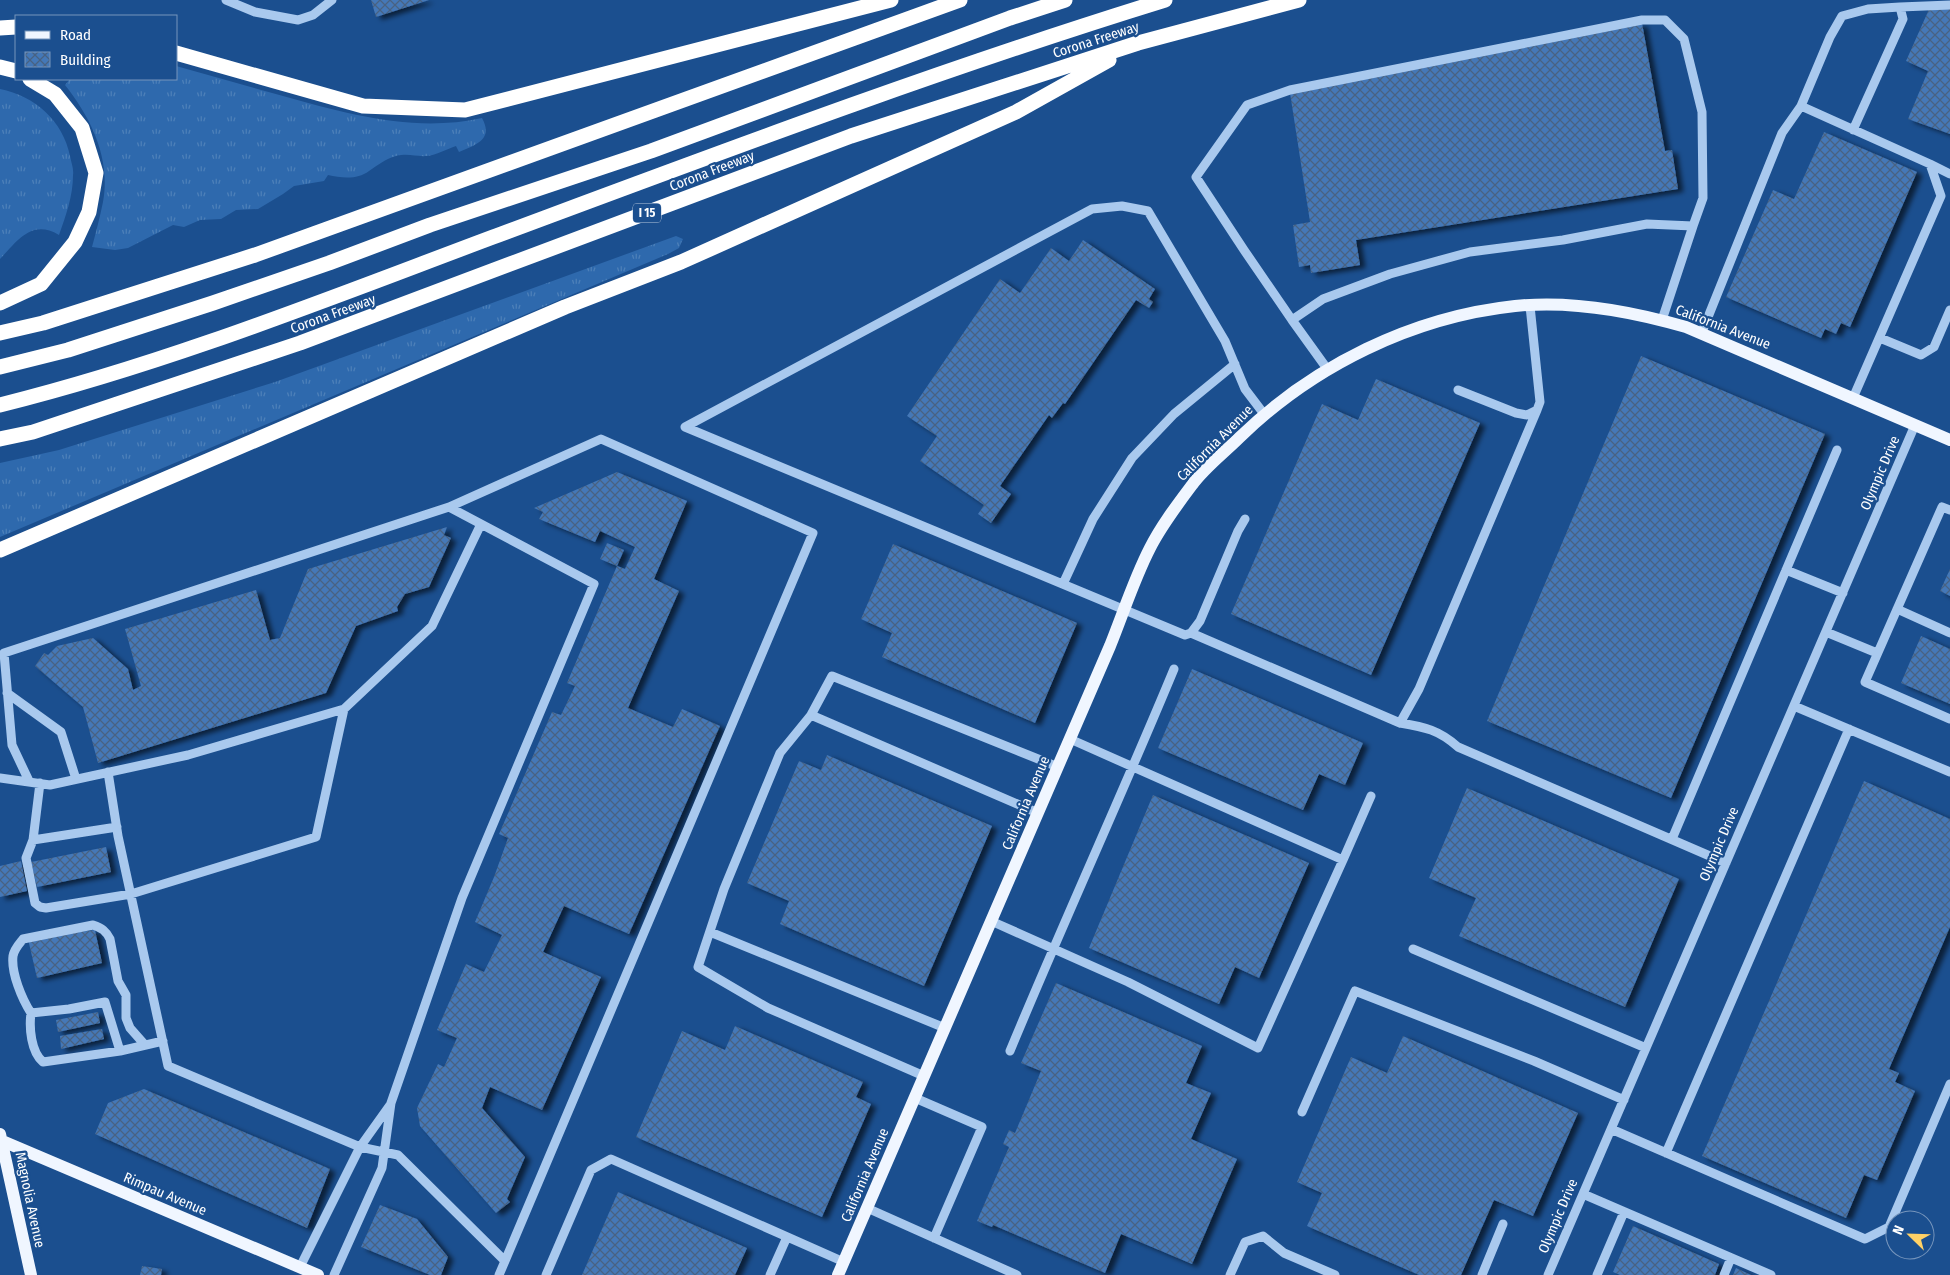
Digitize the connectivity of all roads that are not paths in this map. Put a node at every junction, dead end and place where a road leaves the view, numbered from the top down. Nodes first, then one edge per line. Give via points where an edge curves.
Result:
1 (226, 0) edge
2 (332, 0) edge
3 (891, 0) edge
4 (960, 0) edge
5 (1065, 0) edge
6 (1165, 0) edge
7 (1299, 0) edge
8 (1950, 5) edge
9 (1900, 8) junction
10 (15, 27) edge
11 (0, 28) edge
12 (1138, 44) junction
13 (178, 55) edge
14 (0, 68) edge
15 (15, 71) edge
16 (32, 80) edge
17 (1801, 106) junction
18 (1853, 130) junction
19 (1930, 164) junction
20 (1950, 174) edge
21 (1694, 226) junction
22 (0, 303) edge
23 (1530, 306) junction
24 (1950, 310) edge
25 (1292, 320) junction
26 (1662, 320) junction
27 (1702, 332) junction
28 (0, 333) edge
29 (1880, 338) junction
30 (1235, 364) junction
31 (0, 367) edge
32 (1328, 370) junction
33 (1458, 390) dead end
34 (1853, 398) junction
35 (0, 405) edge
36 (1537, 410) junction
37 (1264, 414) junction
38 (1916, 425) junction
39 (0, 439) edge
40 (1950, 440) edge
41 (1837, 450) dead end
42 (449, 507) junction
43 (1950, 510) edge
44 (1244, 520) dead end
45 (481, 524) junction
46 (0, 550) edge
47 (1786, 570) junction
48 (1063, 584) junction
49 (1843, 593) junction
50 (1125, 609) junction
51 (1897, 609) junction
52 (1826, 632) junction
53 (1191, 633) junction
54 (1950, 633) edge
55 (1877, 653) junction
56 (1174, 669) dead end
57 (7, 693) junction
58 (1794, 706) junction
59 (344, 709) junction
60 (811, 715) junction
61 (1950, 719) edge
62 (1400, 723) junction
63 (1849, 729) junction
64 (1070, 739) junction
65 (1058, 767) junction
66 (1134, 767) junction
67 (108, 772) junction
68 (1950, 772) edge
69 (0, 778) edge
70 (76, 779) junction
71 (29, 781) junction
72 (40, 783) junction
73 (1371, 796) dead end
74 (1038, 813) junction
75 (117, 827) junction
76 (1672, 839) junction
77 (33, 840) junction
78 (1343, 860) junction
79 (1726, 863) junction
80 (131, 894) junction
81 (991, 921) junction
82 (710, 932) junction
83 (1052, 948) junction
84 (1414, 948) dead end
85 (31, 1013) junction
86 (945, 1028) junction
87 (163, 1041) junction
88 (145, 1045) junction
89 (1646, 1048) junction
90 (120, 1051) junction
91 (1010, 1051) dead end
92 (924, 1076) junction
93 (1950, 1084) edge
94 (915, 1098) junction
95 (1624, 1100) junction
96 (391, 1103) junction
97 (1302, 1112) dead end
98 (1611, 1129) junction
99 (0, 1137) edge
100 (360, 1147) junction
101 (384, 1152) junction
102 (1666, 1153) junction
103 (1583, 1194) junction
104 (867, 1208) junction
105 (1624, 1212) junction
106 (1504, 1224) dead end
107 (787, 1237) junction
108 (934, 1238) junction
109 (1731, 1258) junction
110 (505, 1261) junction
111 (844, 1262) junction
112 (300, 1268) junction
113 (31, 1275) edge
114 (318, 1275) edge
115 (334, 1275) edge
116 (499, 1275) edge
117 (546, 1275) edge
118 (770, 1275) edge
119 (838, 1275) edge
120 (1017, 1275) edge
121 (1230, 1275) edge
122 (1335, 1275) edge
123 (1482, 1275) edge
124 (1548, 1275) edge
125 (1597, 1275) edge
126 (1724, 1275) edge
127 (1771, 1275) edge

1 - 2 street via 255,12 298,20 313,15
3 - 13 highway via 465,110 363,106
4 - 28 highway via 255,255 43,323
5 - 31 highway via 651,151 430,225 302,273 68,350
6 - 35 highway via 868,98 256,327 52,392
7 - 12 highway, Corona Freeway / I 15
8 - 9 street
9 - 17 street via 1868,9 1842,16 1830,36
9 - 18 street via 1903,19
10 - 11 highway
12 - 39 highway, Corona Freeway / I 15 via 851,136 300,344 33,432
12 - 46 highway via 1016,112 690,258 565,307
14 - 15 highway
16 - 22 highway via 55,94 82,128 96,173 89,212 75,242 41,284
17 - 18 street
17 - 27 street via 1782,133
18 - 19 street
19 - 20 street
19 - 29 street via 1941,196
21 - 25 street via 1647,224 1563,240 1470,252 1390,274 1323,300
21 - 25 street via 1703,198 1702,112 1684,39 1665,20 1642,20 1290,90 1247,105 1196,177
21 - 26 street
23 - 26 main road, California Avenue via 1608,309
23 - 32 main road, California Avenue via 1461,316 1414,329 1366,348
23 - 36 street via 1540,402
24 - 29 street via 1934,347 1921,355
25 - 32 street
26 - 27 main road, California Avenue
27 - 34 main road, California Avenue
29 - 34 street
30 - 37 street via 1245,389
30 - 48 street via 1174,414 1132,458 1094,519
30 - 48 street via 1226,342 1148,211 1122,206 1092,209 685,427
32 - 37 main road, California Avenue
33 - 36 street via 1516,414 1527,415
34 - 38 main road, California Avenue
36 - 62 street via 1419,689
37 - 50 main road, California Avenue via 1193,483 1150,548
38 - 40 main road, California Avenue
38 - 49 street, Olympic Drive
41 - 47 street
42 - 45 street
42 - 57 street via 4,652
42 - 110 street via 601,440 813,533
43 - 51 street via 1942,507
44 - 53 street via 1200,621
45 - 59 street via 432,626
45 - 96 street via 594,584 462,898
47 - 49 street
47 - 76 street
48 - 50 street
49 - 52 street, Olympic Drive
50 - 53 street via 1185,635
50 - 64 main road, California Avenue
51 - 54 street
51 - 55 street
52 - 55 street
52 - 58 street, Olympic Drive
53 - 62 street
55 - 61 street via 1865,682
56 - 66 street
57 - 70 street via 61,732
57 - 71 street via 12,745
58 - 63 street
58 - 79 street, Olympic Drive
59 - 67 street via 188,755
59 - 80 street via 316,838
60 - 65 street via 832,676
60 - 74 street
60 - 82 street via 780,753 724,888
62 - 76 street via 1429,728 1458,747
63 - 68 street
63 - 102 street
64 - 65 main road, California Avenue
64 - 66 street
65 - 74 main road, California Avenue
66 - 78 street
66 - 83 street
67 - 70 street
67 - 75 street
69 - 71 street
70 - 72 street via 50,785
71 - 72 street
72 - 77 street
73 - 78 street
74 - 81 main road, California Avenue
75 - 77 street
75 - 80 street
76 - 79 street
77 - 80 street via 26,858 35,903 40,907
78 - 83 street via 1258,1048 1128,982
79 - 89 street, Olympic Drive
80 - 87 street
81 - 83 street
81 - 86 main road, California Avenue
82 - 86 street
82 - 92 street via 698,967 768,1008
83 - 91 street
84 - 89 street
85 - 88 street via 22,1000 13,964 18,945 23,939 93,926 107,933 110,939 118,981 126,995 126,1018
85 - 90 street via 105,1002
85 - 90 street via 29,1025 37,1057 43,1062
86 - 92 main road, California Avenue
87 - 88 street
87 - 100 street via 168,1066
88 - 90 street
89 - 95 street, Olympic Drive
92 - 94 main road, California Avenue
93 - 102 street via 1888,1227 1865,1239
94 - 104 main road, California Avenue
94 - 108 street via 982,1127
95 - 97 street via 1355,991
95 - 98 street, Olympic Drive
96 - 100 street
96 - 101 street
98 - 102 street
98 - 103 street, Olympic Drive
99 - 112 main road, Rimpau Avenue
99 - 113 main road, Magnolia Avenue
100 - 101 street
100 - 112 street
101 - 110 street via 398,1155
101 - 115 street via 382,1168
103 - 105 street
103 - 124 street, Olympic Drive
104 - 108 street
104 - 111 main road, California Avenue
105 - 109 street
105 - 125 street
106 - 123 street
107 - 111 street
107 - 117 street via 611,1159 591,1170
107 - 118 street
108 - 120 street
109 - 126 street
109 - 127 street
110 - 116 street
111 - 119 main road, California Avenue
112 - 114 main road, Rimpau Avenue
121 - 122 street via 1244,1242 1263,1236 1284,1253

